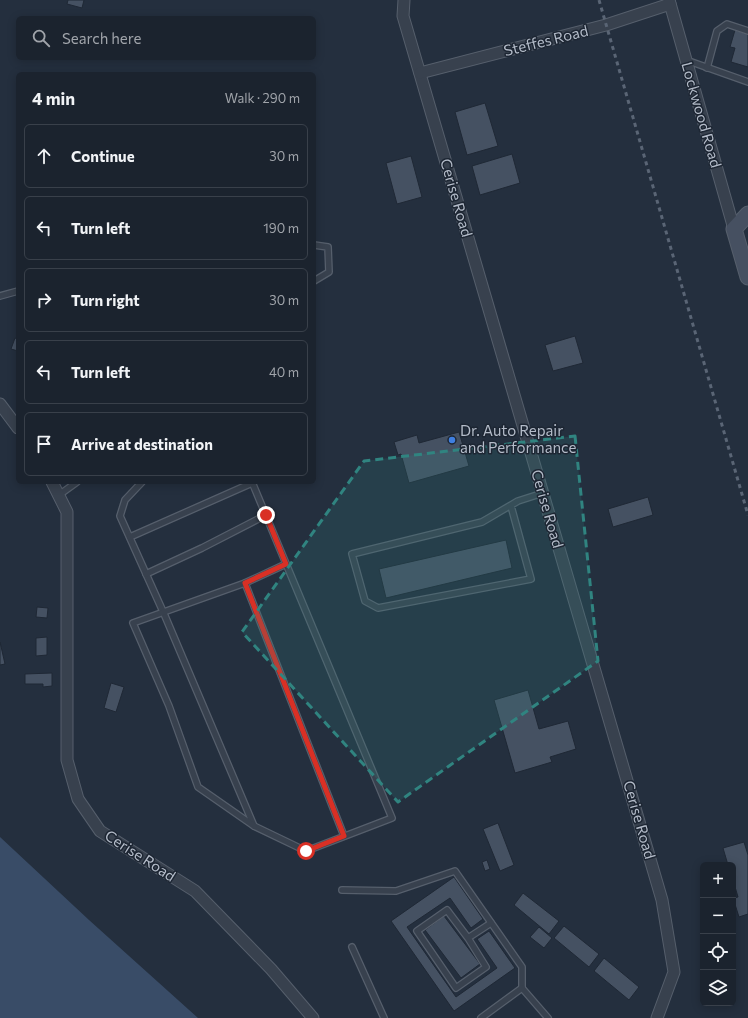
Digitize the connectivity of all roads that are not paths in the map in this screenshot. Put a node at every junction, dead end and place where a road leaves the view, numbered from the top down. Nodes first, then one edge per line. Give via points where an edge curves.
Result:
1 (404, 0) edge
2 (669, 2) edge
3 (748, 31) edge
4 (686, 60) junction
5 (707, 68) junction
6 (420, 73) junction
7 (748, 82) edge
8 (748, 214) edge
9 (734, 229) junction
10 (316, 245) edge
11 (748, 278) edge
12 (316, 280) edge
13 (16, 292) edge
14 (0, 296) edge
15 (0, 404) edge
16 (16, 425) edge
17 (53, 484) edge
18 (74, 484) edge
19 (140, 484) edge
20 (248, 484) edge
21 (253, 484) edge
22 (543, 493) junction
23 (59, 495) junction
24 (511, 506) junction
25 (266, 515) junction
26 (130, 537) junction
27 (286, 564) junction
28 (146, 574) junction
29 (245, 583) junction
30 (164, 613) junction
31 (254, 826) junction
32 (344, 836) junction
33 (342, 890) dead end
34 (491, 922) junction
35 (468, 938) junction
36 (352, 947) dead end
37 (522, 988) junction
38 (313, 1018) edge
39 (384, 1018) edge
40 (481, 1018) edge
41 (548, 1018) edge
42 (658, 1018) edge

1 - 6 street, Cerise Road via 403,16
2 - 4 street, Lockwood Road
2 - 6 street, Steffes Road via 606,26
3 - 5 lane via 727,24 717,31
4 - 5 lane
4 - 9 street, Lockwood Road
5 - 7 lane
6 - 22 street, Cerise Road
8 - 9 street
9 - 11 street
10 - 12 lane via 328,247 329,272
13 - 14 lane
15 - 16 street
17 - 23 street, Cerise Road
18 - 23 lane
19 - 26 lane via 125,500 120,516
20 - 26 lane
21 - 25 lane
22 - 24 lane
22 - 42 street, Cerise Road via 662,900 674,972
23 - 38 street, Cerise Road via 67,512 67,760 78,799 100,831 195,891 271,969
24 - 24 lane via 482,522 352,554 365,601 378,608 531,579
25 - 27 lane
25 - 28 lane
26 - 28 lane
27 - 29 lane
27 - 32 lane via 392,818
28 - 30 lane
29 - 30 lane
29 - 32 lane
30 - 31 lane
30 - 31 lane via 133,623 170,706 198,787
31 - 32 lane via 306,851
33 - 34 lane via 396,891 455,871
34 - 35 lane
34 - 37 lane via 522,967
35 - 35 lane via 447,910 417,931 456,988 486,967
36 - 39 lane
37 - 40 lane
37 - 41 lane

